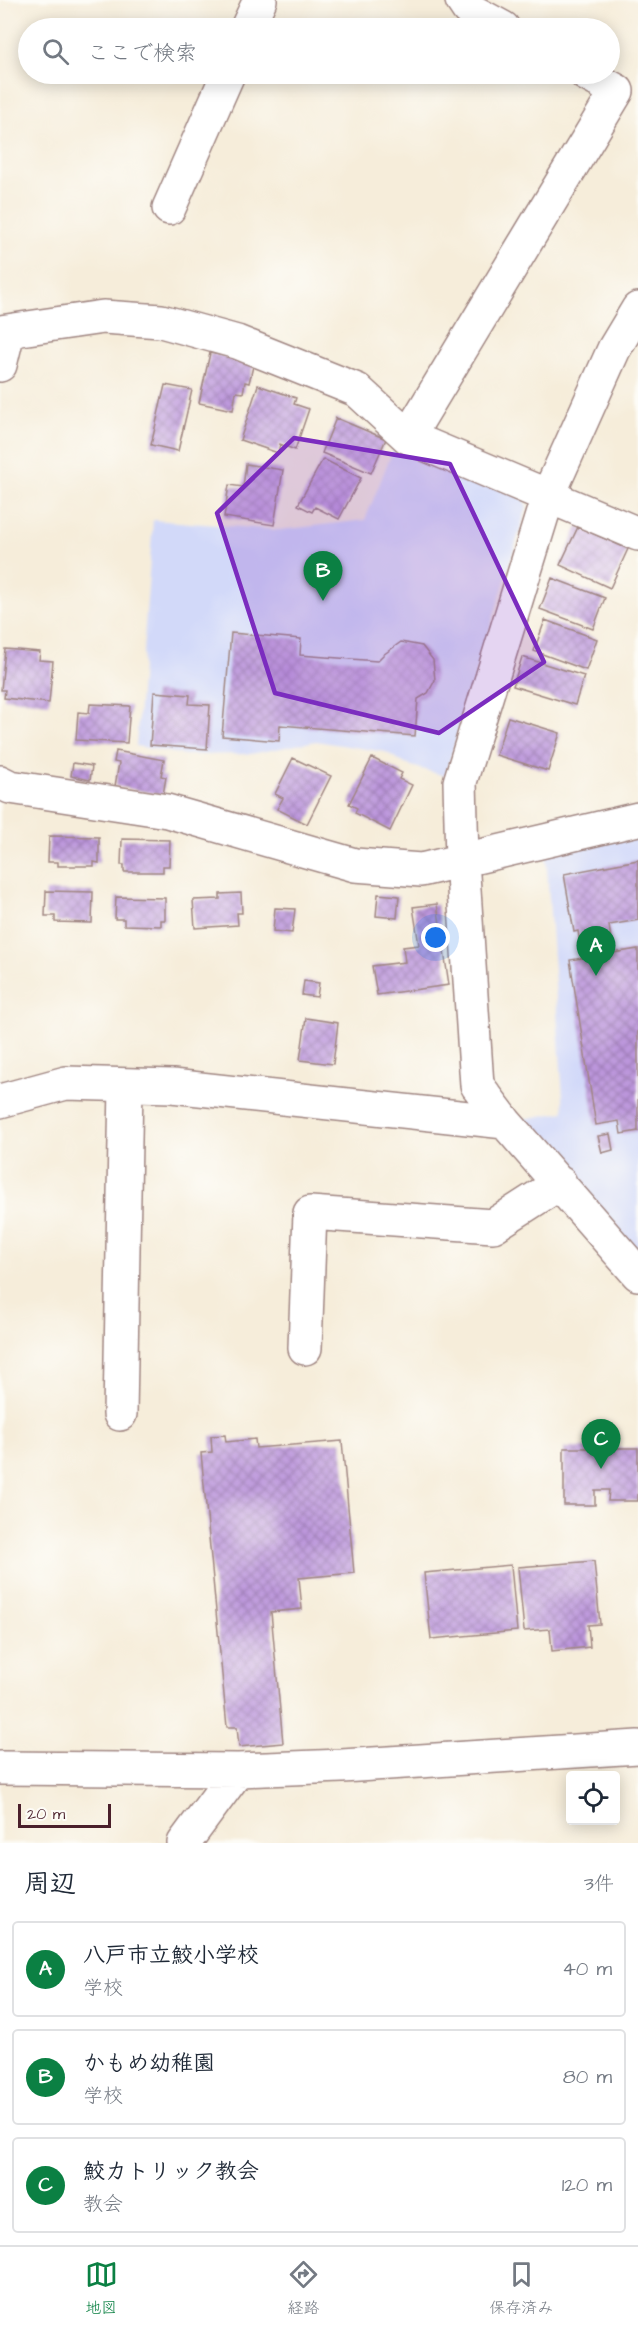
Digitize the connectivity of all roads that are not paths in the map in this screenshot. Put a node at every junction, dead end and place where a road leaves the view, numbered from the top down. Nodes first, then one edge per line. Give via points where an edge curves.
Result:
1 (260, 0) edge
2 (466, 3) edge
3 (252, 18) edge
4 (488, 18) edge
5 (224, 84) edge
6 (604, 84) edge
7 (169, 208) dead end
8 (638, 309) edge
9 (4, 332) edge
10 (0, 364) edge
11 (408, 437) junction
12 (548, 496) junction
13 (638, 534) edge
14 (0, 782) edge
15 (638, 819) edge
16 (462, 860) junction
17 (126, 1085) junction
18 (0, 1101) edge
19 (505, 1122) junction
20 (560, 1183) junction
21 (638, 1274) edge
22 (305, 1348) dead end
23 (120, 1414) dead end
24 (638, 1747) edge
25 (0, 1768) edge
26 (238, 1770) junction
27 (184, 1843) edge

1 - 3 street
2 - 4 street
5 - 7 street
6 - 11 street via 617,91
8 - 12 street via 614,349
9 - 10 street
9 - 11 street via 103,317 161,321 237,342 357,390
11 - 12 street
12 - 13 street
12 - 16 street via 460,782
14 - 16 street via 9,787 167,811 355,865 421,870
15 - 16 street
16 - 19 street via 477,1085
17 - 18 street via 66,1083
17 - 19 street via 171,1086
17 - 23 street
19 - 20 street
20 - 21 street
20 - 22 street via 493,1226 310,1213
24 - 26 street
25 - 26 street
26 - 27 street

